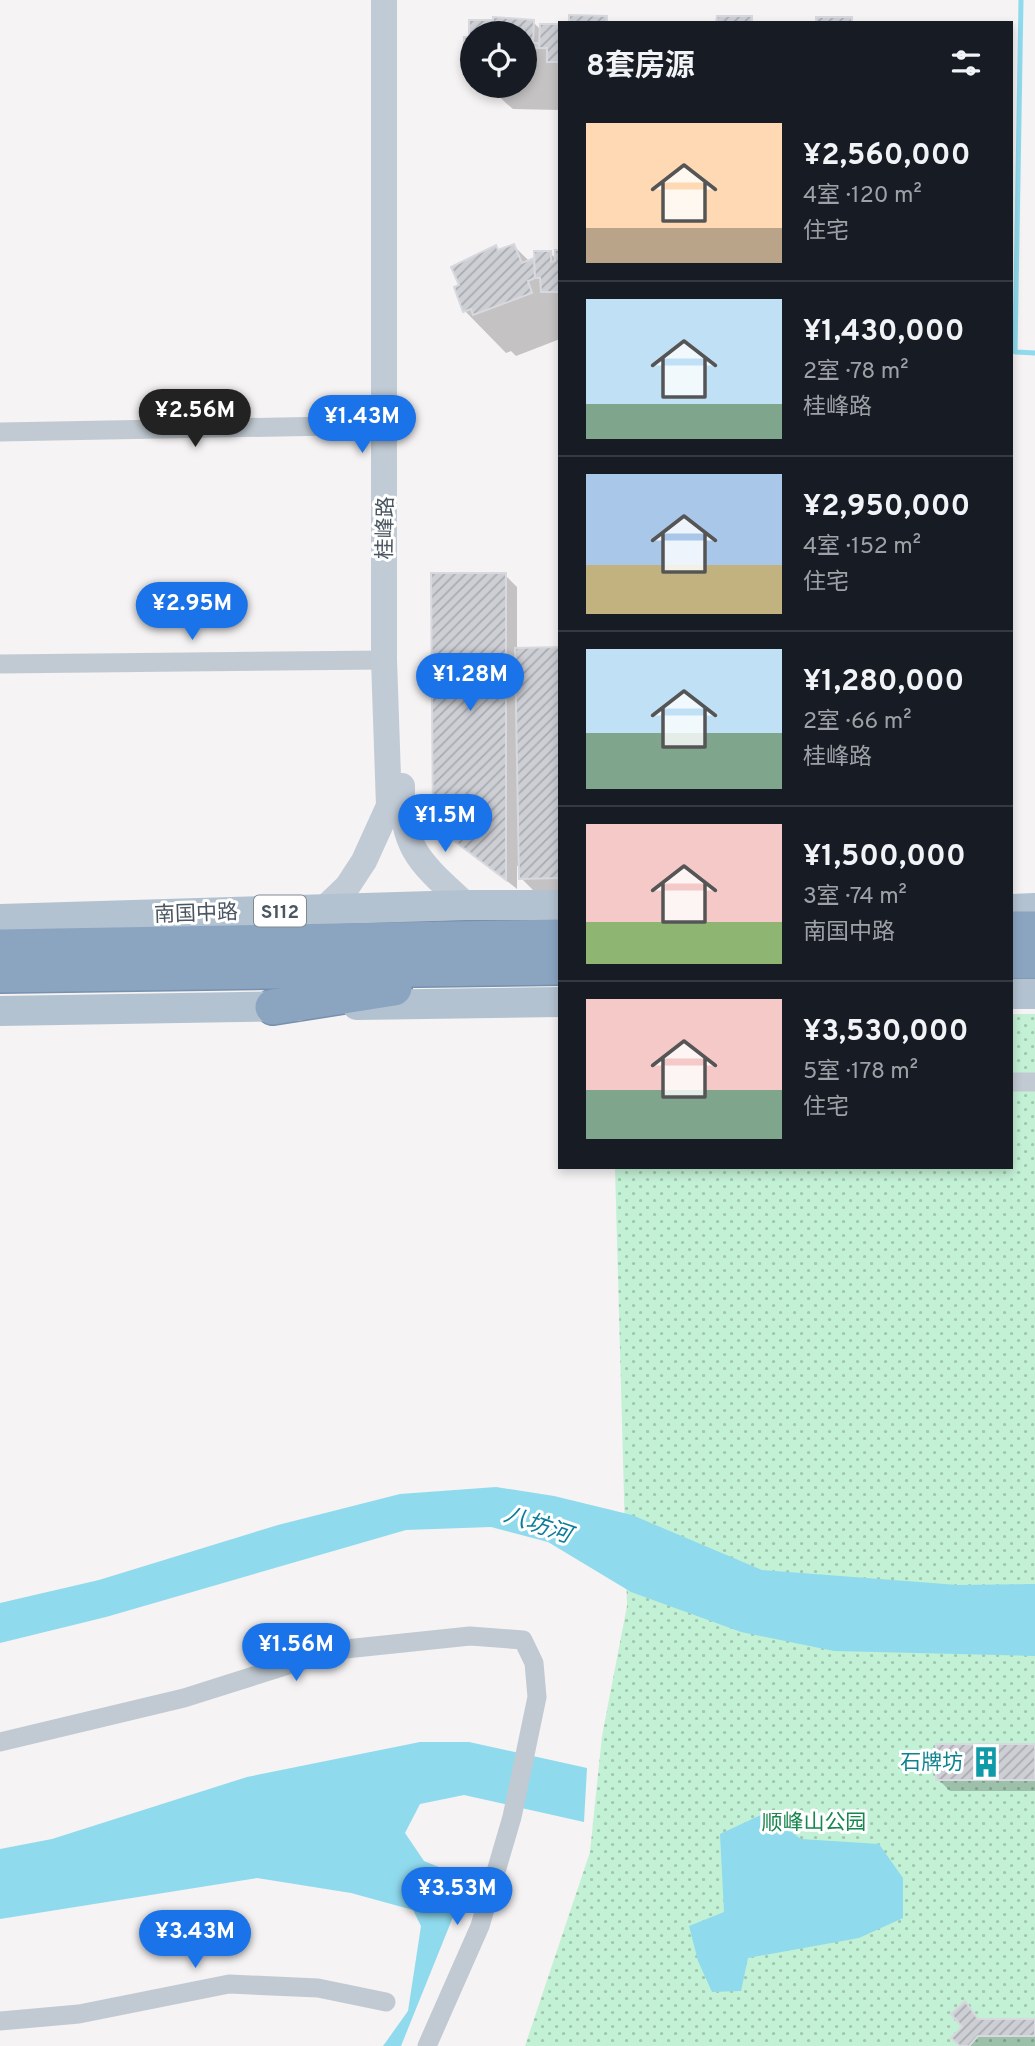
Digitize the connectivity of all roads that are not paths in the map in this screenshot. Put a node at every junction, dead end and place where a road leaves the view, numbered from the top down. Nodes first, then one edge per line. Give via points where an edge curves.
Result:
1 (384, 0) edge
2 (402, 0) edge
3 (386, 425) junction
4 (0, 432) edge
5 (384, 660) junction
6 (0, 664) edge
7 (466, 905) junction
8 (558, 905) edge
9 (1035, 906) edge
10 (1013, 908) edge
11 (323, 909) junction
12 (0, 919) edge
13 (1013, 929) edge
14 (1035, 929) edge
15 (558, 937) edge
16 (0, 947) edge
17 (1013, 961) edge
18 (1035, 961) edge
19 (558, 967) edge
20 (519, 968) junction
21 (0, 975) edge
22 (1013, 994) edge
23 (1035, 994) edge
24 (558, 1002) edge
25 (273, 1007) junction
26 (0, 1011) edge
27 (1013, 1082) edge
28 (1035, 1082) edge
29 (0, 1742) edge
30 (386, 2002) dead end
31 (0, 2021) edge
32 (426, 2046) edge

1 - 3 street, 桂峰路
2 - 7 street via 401,819 420,862
3 - 4 street
3 - 5 street, 桂峰路
5 - 6 street
5 - 11 street, 桂峰路 via 388,806 364,861 347,887
7 - 8 main road, 南国中路 / S112
7 - 11 main road, 南国中路 / S112
9 - 10 main road
11 - 12 main road, 南国中路 / S112
13 - 14 highway
15 - 16 highway, 南国中路 / S112
17 - 18 highway
19 - 20 highway
20 - 21 highway
20 - 25 highway
22 - 23 main road
24 - 25 main road
25 - 26 main road
27 - 28 street
29 - 32 street via 184,1698 336,1650 470,1636 523,1640 534,1664 537,1697 512,1818 480,1926
30 - 31 street via 318,1988 229,1984 79,2014

